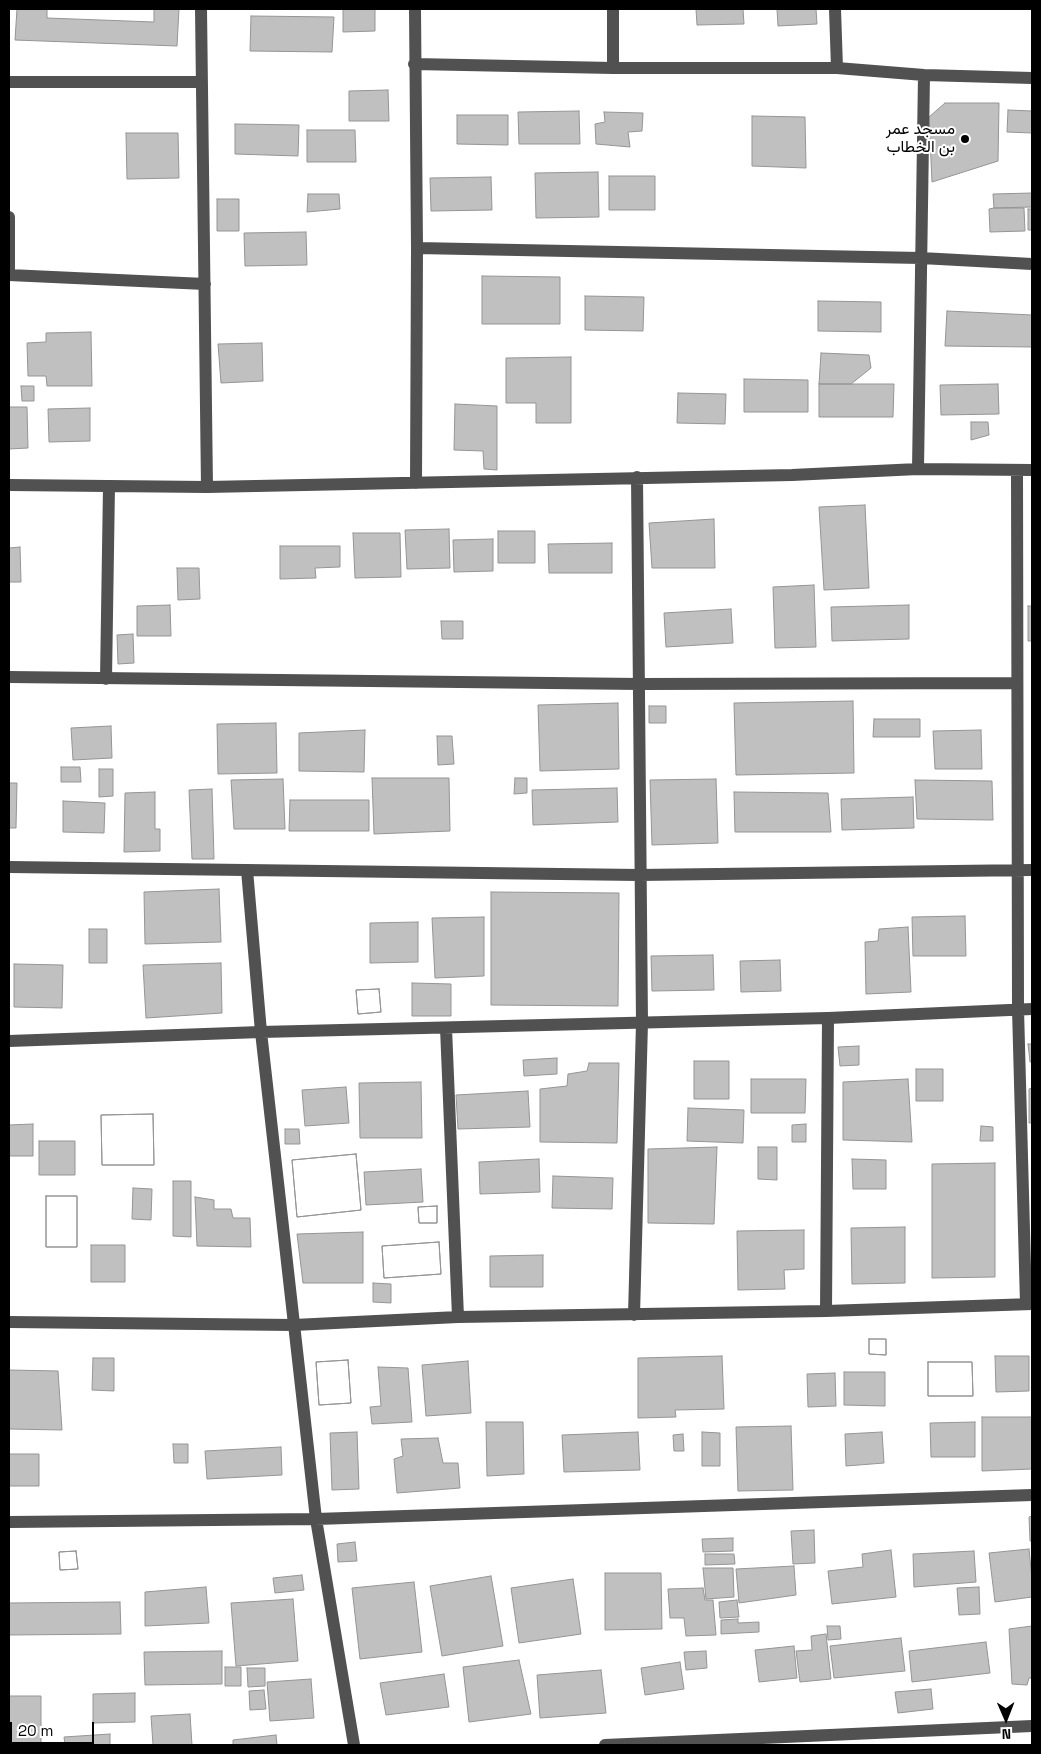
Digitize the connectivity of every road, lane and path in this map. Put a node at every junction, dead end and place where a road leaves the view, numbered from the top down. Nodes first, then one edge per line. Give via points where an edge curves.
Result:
1 (201, 9) edge
2 (415, 9) edge
3 (613, 9) edge
4 (835, 9) edge
5 (414, 64) junction
6 (613, 68) junction
7 (836, 68) junction
8 (924, 75) junction
9 (1032, 78) edge
10 (9, 82) edge
11 (200, 82) junction
12 (9, 217) edge
13 (417, 248) junction
14 (921, 258) junction
15 (1032, 264) edge
16 (9, 274) edge
17 (205, 284) junction
18 (918, 469) junction
19 (1018, 470) junction
20 (1032, 470) edge
21 (637, 477) junction
22 (416, 483) junction
23 (9, 485) edge
24 (109, 486) junction
25 (207, 487) junction
26 (9, 677) edge
27 (106, 679) junction
28 (1017, 683) junction
29 (640, 684) junction
30 (9, 867) edge
31 (247, 870) junction
32 (1018, 870) junction
33 (1032, 870) edge
34 (639, 875) junction
35 (1018, 1009) junction
36 (1032, 1009) edge
37 (828, 1018) junction
38 (642, 1023) junction
39 (446, 1028) junction
40 (261, 1032) junction
41 (9, 1041) edge
42 (1029, 1304) edge
43 (826, 1311) junction
44 (634, 1314) junction
45 (458, 1317) junction
46 (9, 1322) edge
47 (294, 1325) junction
48 (1032, 1495) edge
49 (316, 1519) junction
50 (9, 1522) edge
51 (1032, 1726) edge
52 (354, 1745) edge
53 (605, 1745) edge

1 - 11 street
2 - 5 street
3 - 6 street
4 - 7 street
5 - 6 street
5 - 13 street
6 - 7 street
7 - 8 street
8 - 9 street
8 - 14 street
10 - 11 street
11 - 17 street
12 - 16 street
13 - 14 street
13 - 22 street
14 - 15 street
14 - 18 street
16 - 17 street
17 - 25 street
18 - 19 street
18 - 21 street
19 - 20 street
19 - 28 street
21 - 22 street
21 - 29 street
22 - 25 street
23 - 24 street
24 - 25 street
24 - 27 street
26 - 27 street
27 - 29 street
28 - 29 street
28 - 32 street
29 - 34 street
30 - 31 street
31 - 34 street
31 - 40 street
32 - 33 street
32 - 34 street
32 - 35 street
34 - 38 street
35 - 36 street
35 - 37 street
35 - 42 street
37 - 38 street
37 - 43 street
38 - 39 street
38 - 44 street
39 - 40 street
39 - 45 street
40 - 41 street
40 - 47 street
42 - 43 street
43 - 44 street
44 - 45 street
45 - 47 street
46 - 47 street
47 - 49 street
48 - 49 street
49 - 50 street
49 - 52 street
51 - 53 street

